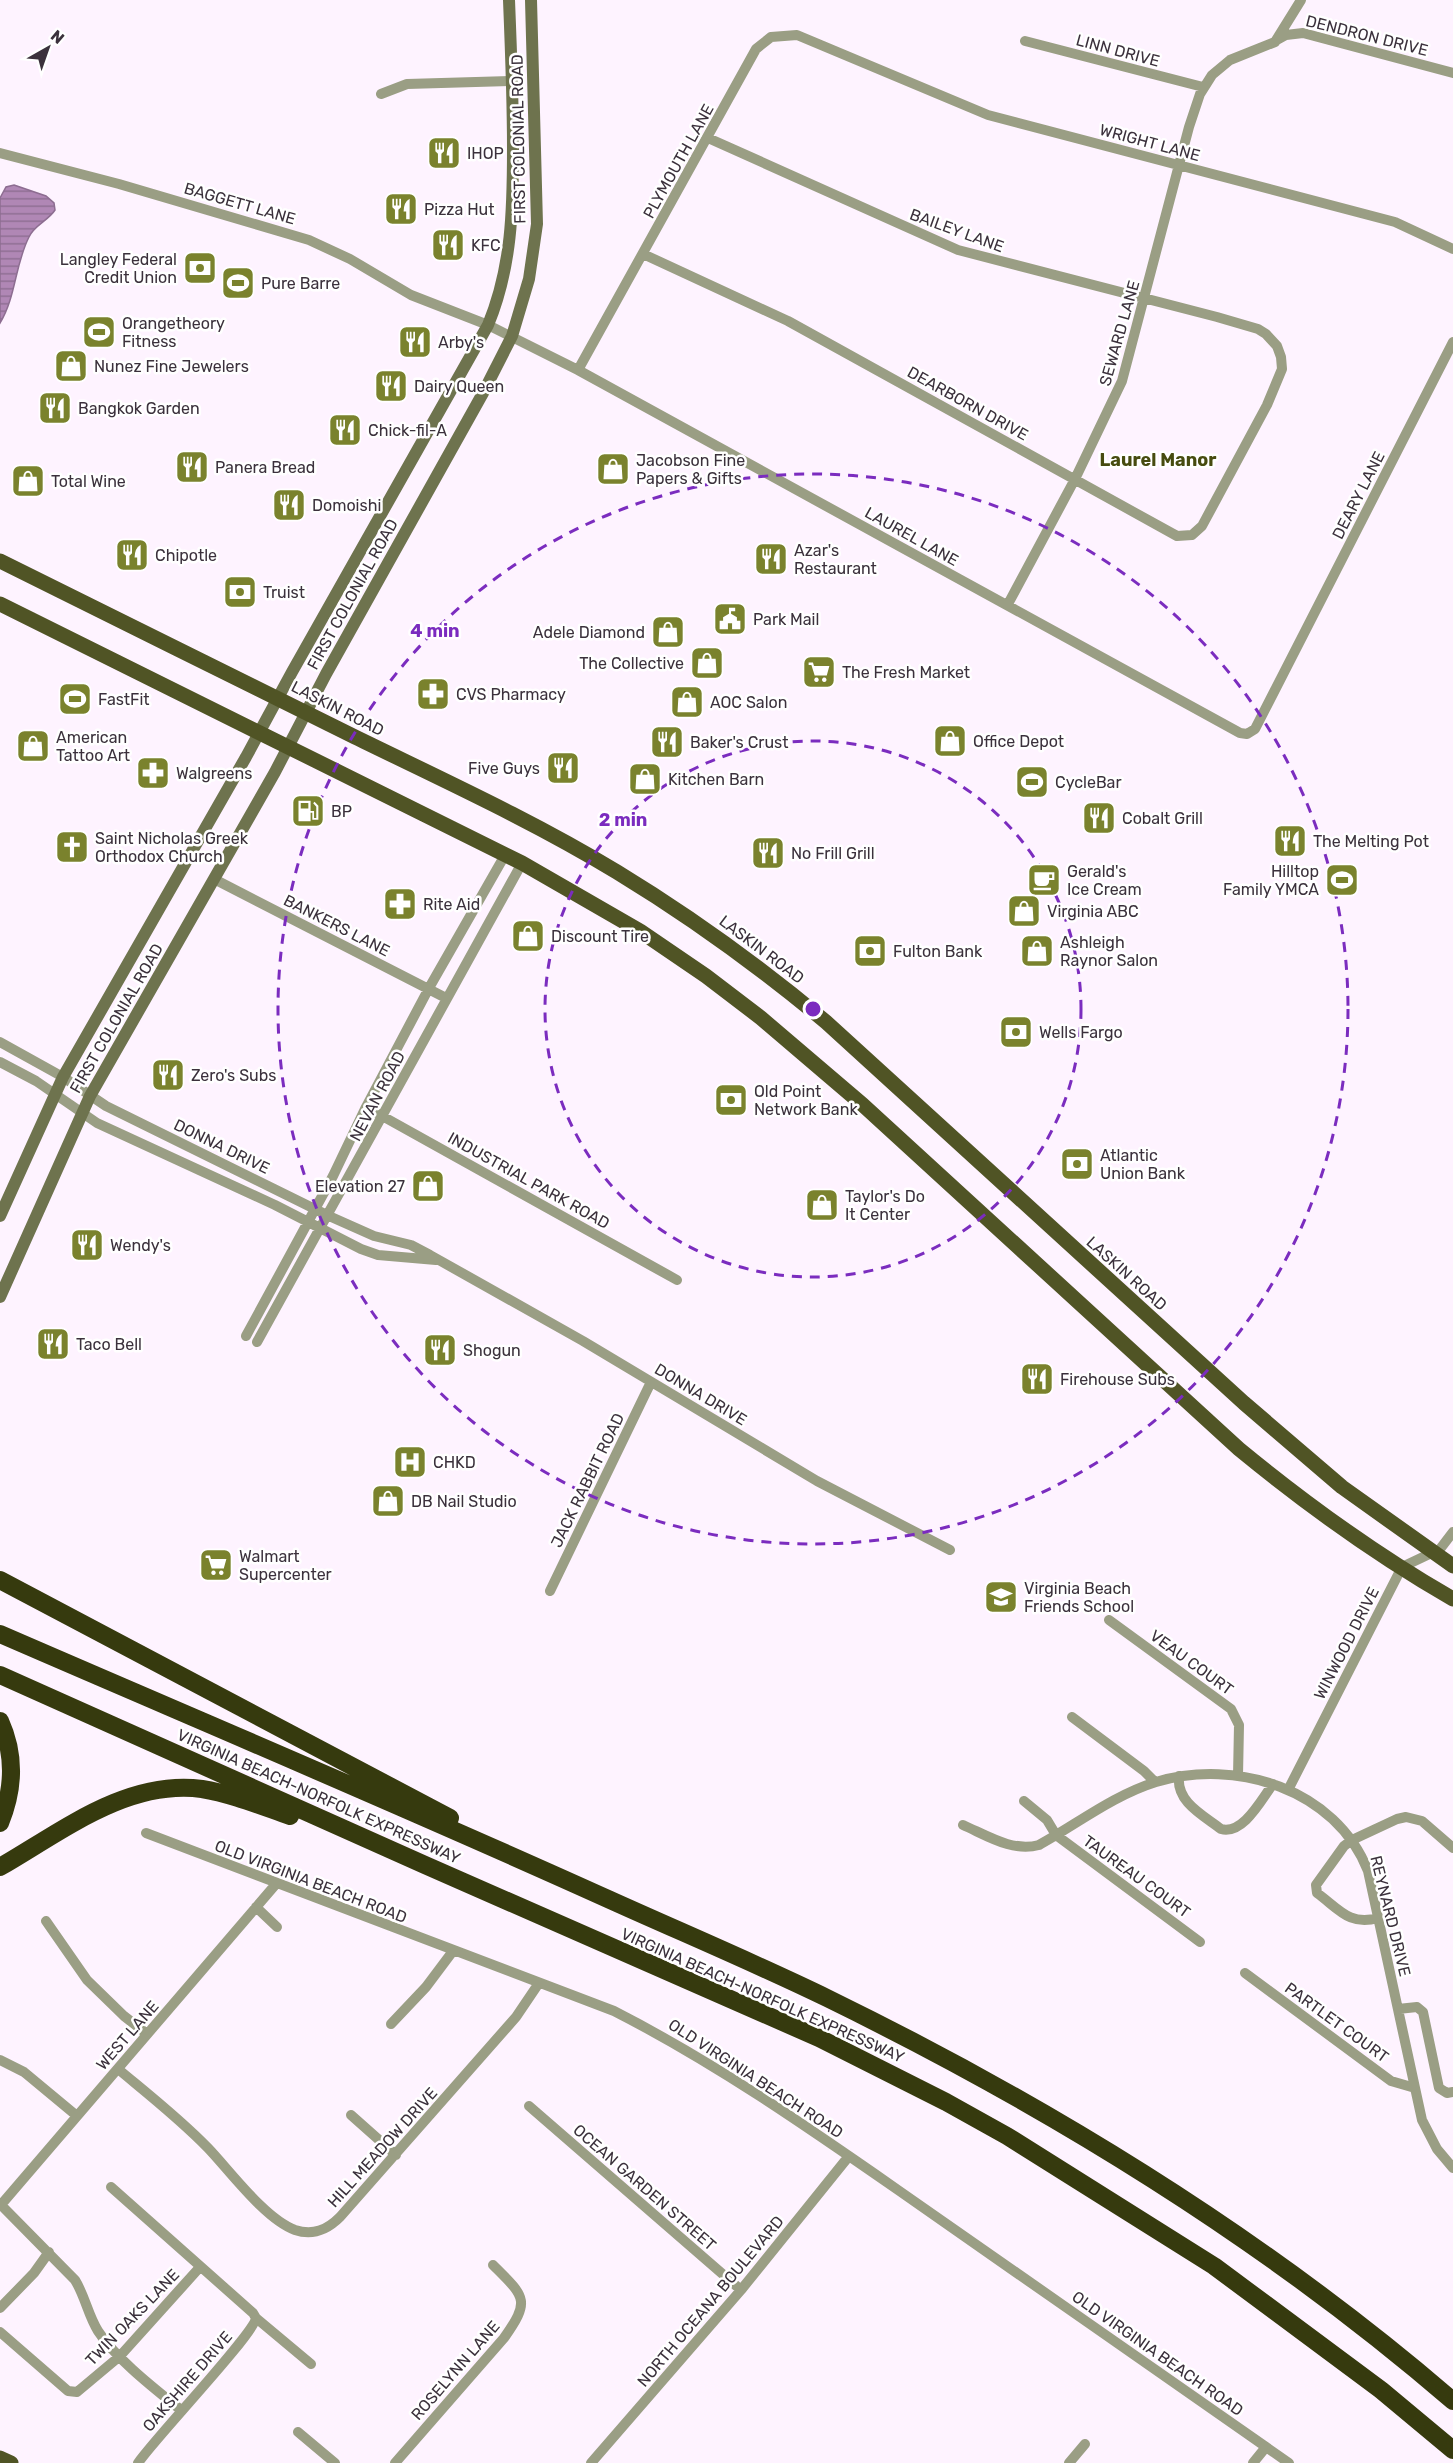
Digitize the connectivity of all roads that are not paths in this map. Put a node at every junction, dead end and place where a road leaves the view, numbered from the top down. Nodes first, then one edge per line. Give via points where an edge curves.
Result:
1 (509, 0) edge
2 (531, 0) edge
3 (1301, 0) edge
4 (1025, 41) dead end
5 (1275, 42) junction
6 (843, 55) joint
7 (1453, 73) edge
8 (513, 81) junction
9 (1203, 87) junction
10 (381, 94) dead end
11 (708, 138) junction
12 (0, 153) edge
13 (1179, 165) junction
14 (1453, 249) edge
15 (643, 254) junction
16 (1145, 298) junction
17 (488, 325) junction
18 (512, 336) junction
19 (1453, 342) edge
20 (578, 370) junction
21 (1240, 455) joint
22 (1075, 479) junction
23 (0, 561) edge
24 (0, 604) edge
25 (1008, 604) junction
26 (1289, 663) joint
27 (278, 697) junction
28 (306, 712) junction
29 (259, 733) junction
30 (288, 747) junction
31 (506, 855) junction
32 (522, 863) junction
33 (214, 879) junction
34 (429, 988) junction
35 (446, 998) junction
36 (0, 1042) edge
37 (0, 1062) edge
38 (63, 1077) junction
39 (55, 1094) junction
40 (90, 1096) junction
41 (366, 1107) junction
42 (81, 1114) junction
43 (382, 1117) junction
44 (315, 1209) junction
45 (0, 1216) edge
46 (329, 1216) junction
47 (308, 1222) junction
48 (322, 1229) junction
49 (439, 1260) junction
50 (677, 1280) dead end
51 (1, 1293) edge
52 (246, 1336) dead end
53 (258, 1342) dead end
54 (651, 1382) junction
55 (1453, 1532) edge
56 (950, 1550) dead end
57 (1434, 1553) junction
58 (1453, 1566) edge
59 (1402, 1567) junction
60 (0, 1580) edge
61 (550, 1591) dead end
62 (1453, 1599) edge
63 (1109, 1620) dead end
64 (0, 1634) edge
65 (0, 1675) edge
66 (1072, 1717) dead end
67 (0, 1721) edge
68 (1179, 1776) junction
69 (1238, 1776) junction
70 (1155, 1782) junction
71 (1273, 1784) junction
72 (1288, 1790) junction
73 (1024, 1801) dead end
74 (0, 1823) edge
75 (963, 1825) dead end
76 (146, 1833) dead end
77 (1056, 1835) junction
78 (1352, 1840) junction
79 (1453, 1848) edge
80 (533, 1865) junction
81 (425, 1866) junction
82 (0, 1867) edge
83 (276, 1884) junction
84 (256, 1908) junction
85 (1378, 1918) junction
86 (46, 1921) dead end
87 (278, 1927) dead end
88 (1200, 1942) dead end
89 (453, 1951) junction
90 (1245, 1972) dead end
91 (539, 1983) junction
92 (1398, 2008) junction
93 (391, 2024) dead end
94 (147, 2034) junction
95 (0, 2060) edge
96 (118, 2069) junction
97 (1415, 2088) junction
98 (1453, 2092) edge
99 (529, 2106) dead end
100 (351, 2115) dead end
101 (77, 2116) junction
102 (396, 2155) junction
103 (849, 2156) junction
104 (1453, 2168) edge
105 (111, 2187) dead end
106 (0, 2206) edge
107 (49, 2252) junction
108 (493, 2265) dead end
109 (200, 2267) junction
110 (741, 2290) junction
111 (0, 2308) edge
112 (256, 2318) junction
113 (0, 2332) edge
114 (120, 2356) junction
115 (311, 2364) dead end
116 (1453, 2401) edge
117 (181, 2410) junction
118 (298, 2432) dead end
119 (1085, 2444) dead end
120 (1266, 2447) junction
121 (1453, 2450) edge
122 (0, 2458) edge
123 (11, 2463) edge
124 (138, 2463) edge
125 (335, 2463) edge
126 (395, 2463) edge
127 (591, 2463) edge
128 (1069, 2463) edge
129 (1253, 2463) edge
130 (1289, 2463) edge

1 - 8 main road, FIRST COLONIAL ROAD
2 - 18 main road, FIRST COLONIAL ROAD via 537,224 527,287
3 - 5 street
4 - 9 street, LINN DRIVE
5 - 7 street, DENDRON DRIVE via 1286,35 1303,33
5 - 9 street, DENDRON DRIVE via 1220,67
6 - 11 street, PLYMOUTH LANE via 797,35 771,37 756,49
6 - 13 street, WRIGHT LANE via 988,115
8 - 10 street via 406,84
8 - 17 main road, FIRST COLONIAL ROAD via 512,231
9 - 13 street, SEWARD LANE
11 - 15 street, PLYMOUTH LANE
11 - 16 street, BAILEY LANE via 958,250
12 - 17 street, BAGGETT LANE via 287,232 330,248 411,295
13 - 14 street, WRIGHT LANE via 1395,222
13 - 16 street, SEWARD LANE
15 - 20 street, PLYMOUTH LANE
15 - 22 street, DEARBORN DRIVE via 788,321
16 - 21 street, BAILEY LANE via 1258,329 1277,345 1282,369
16 - 22 street, SEWARD LANE via 1119,389
17 - 18 street, LAUREL LANE
17 - 27 main road, FIRST COLONIAL ROAD
18 - 20 street, LAUREL LANE
18 - 28 main road, FIRST COLONIAL ROAD
19 - 26 street, DEARY LANE
20 - 25 street, LAUREL LANE
21 - 22 street, DEARBORN DRIVE via 1202,526 1185,537
22 - 25 street, SEWARD LANE
23 - 27 main road, LASKIN ROAD
24 - 29 main road
25 - 26 street, LAUREL LANE via 1240,733 1255,729
27 - 28 main road, LASKIN ROAD
27 - 29 main road, FIRST COLONIAL ROAD
28 - 30 main road, FIRST COLONIAL ROAD
28 - 57 main road, LASKIN ROAD via 576,849 735,950 826,1022 1302,1453
29 - 30 main road
29 - 38 main road, FIRST COLONIAL ROAD
30 - 31 main road
30 - 33 main road, FIRST COLONIAL ROAD
31 - 32 main road
31 - 34 street, NEVAN ROAD
32 - 35 street, NEVAN ROAD
32 - 59 main road via 648,936 761,1017 854,1097 1239,1449
33 - 34 street, BANKERS LANE
33 - 40 main road, FIRST COLONIAL ROAD
34 - 35 street, BANKERS LANE
34 - 41 street, NEVAN ROAD
35 - 43 street, NEVAN ROAD
36 - 38 street, DONNA DRIVE
37 - 39 street, DONNA DRIVE
38 - 39 main road, FIRST COLONIAL ROAD
38 - 40 street, DONNA DRIVE
39 - 42 street, DONNA DRIVE
39 - 45 main road, FIRST COLONIAL ROAD
40 - 42 main road, FIRST COLONIAL ROAD
40 - 44 street, DONNA DRIVE
41 - 43 street, INDUSTRIAL PARK ROAD
41 - 44 street, NEVAN ROAD
42 - 47 street, DONNA DRIVE
42 - 51 main road, FIRST COLONIAL ROAD
43 - 46 street, NEVAN ROAD
43 - 50 street, INDUSTRIAL PARK ROAD
44 - 46 street, DONNA DRIVE
44 - 47 street, NEVAN ROAD
46 - 48 street, NEVAN ROAD
46 - 49 street, DONNA DRIVE via 374,1236 411,1245
47 - 48 street, DONNA DRIVE
47 - 52 street, NEVAN ROAD
48 - 49 street, DONNA DRIVE via 378,1256
48 - 53 street, NEVAN ROAD
49 - 54 street, DONNA DRIVE
54 - 56 street, DONNA DRIVE via 817,1481
54 - 61 street, JACK RABBIT ROAD
55 - 57 street
57 - 58 main road, LASKIN ROAD
57 - 59 street
59 - 62 main road
59 - 72 street, WINWOOD DRIVE
60 - 80 highway via 415,1798
63 - 69 street, VEAU COURT via 1231,1709 1239,1725
64 - 80 highway, VIRGINIA BEACH-NORFOLK EXPRESSWAY
65 - 81 highway, VIRGINIA BEACH-NORFOLK EXPRESSWAY
66 - 70 street
67 - 74 highway via 12,1764 9,1796
68 - 69 street, REYNARD DRIVE
68 - 70 street, REYNARD DRIVE
68 - 71 street via 1179,1792 1185,1800 1228,1831 1240,1826
69 - 71 street, REYNARD DRIVE
70 - 77 street, REYNARD DRIVE
71 - 72 street, REYNARD DRIVE
72 - 78 street, REYNARD DRIVE via 1329,1815
73 - 77 street, TAUREAU COURT via 1047,1820
75 - 77 street, REYNARD DRIVE via 1017,1848 1039,1845
76 - 83 street, OLD VIRGINIA BEACH ROAD
77 - 88 street, TAUREAU COURT
78 - 79 street via 1406,1817 1422,1821
78 - 85 street, REYNARD DRIVE via 1368,1871
78 - 85 street via 1315,1889 1353,1919
80 - 116 highway, VIRGINIA BEACH-NORFOLK EXPRESSWAY via 824,1997 1065,2124 1178,2195 1289,2272
81 - 82 highway via 233,1796 183,1788 146,1792 110,1804
81 - 121 highway, VIRGINIA BEACH-NORFOLK EXPRESSWAY via 819,2038 1008,2136 1232,2279 1381,2390
83 - 84 street, WEST LANE
83 - 89 street, OLD VIRGINIA BEACH ROAD
84 - 87 street
84 - 94 street, WEST LANE
85 - 92 street, REYNARD DRIVE
86 - 94 street via 87,1980
89 - 91 street, OLD VIRGINIA BEACH ROAD
89 - 93 street
90 - 97 street, PARTLET COURT via 1391,2081
91 - 102 street, HILL MEADOW DRIVE via 516,2017
91 - 103 street, OLD VIRGINIA BEACH ROAD via 614,2010 706,2060
92 - 97 street, REYNARD DRIVE
92 - 98 street via 1417,2007 1423,2012 1439,2088
94 - 96 street, WEST LANE
95 - 101 street via 24,2072
96 - 101 street, WEST LANE
96 - 102 street, HILL MEADOW DRIVE via 207,2147 271,2213 293,2229 313,2232 332,2225
97 - 104 street, REYNARD DRIVE via 1426,2130
99 - 110 street, OCEAN GARDEN STREET
100 - 102 street
101 - 106 street, WEST LANE
103 - 110 street, NORTH OCEANA BOULEVARD
103 - 120 street, OLD VIRGINIA BEACH ROAD
105 - 109 street, TWIN OAKS LANE
106 - 107 street
107 - 111 street
107 - 114 street via 75,2280 100,2334
108 - 126 street, ROSELYNN LANE via 519,2295 519,2316
109 - 112 street, TWIN OAKS LANE
109 - 114 street, TWIN OAKS LANE
110 - 127 street, NORTH OCEANA BOULEVARD
112 - 115 street, TWIN OAKS LANE
112 - 117 street, OAKSHIRE DRIVE
113 - 114 street, TWIN OAKS LANE via 72,2392 81,2390
114 - 117 street
117 - 124 street, OAKSHIRE DRIVE
118 - 125 street
119 - 128 street
120 - 129 street
120 - 130 street, OLD VIRGINIA BEACH ROAD
122 - 123 main road

